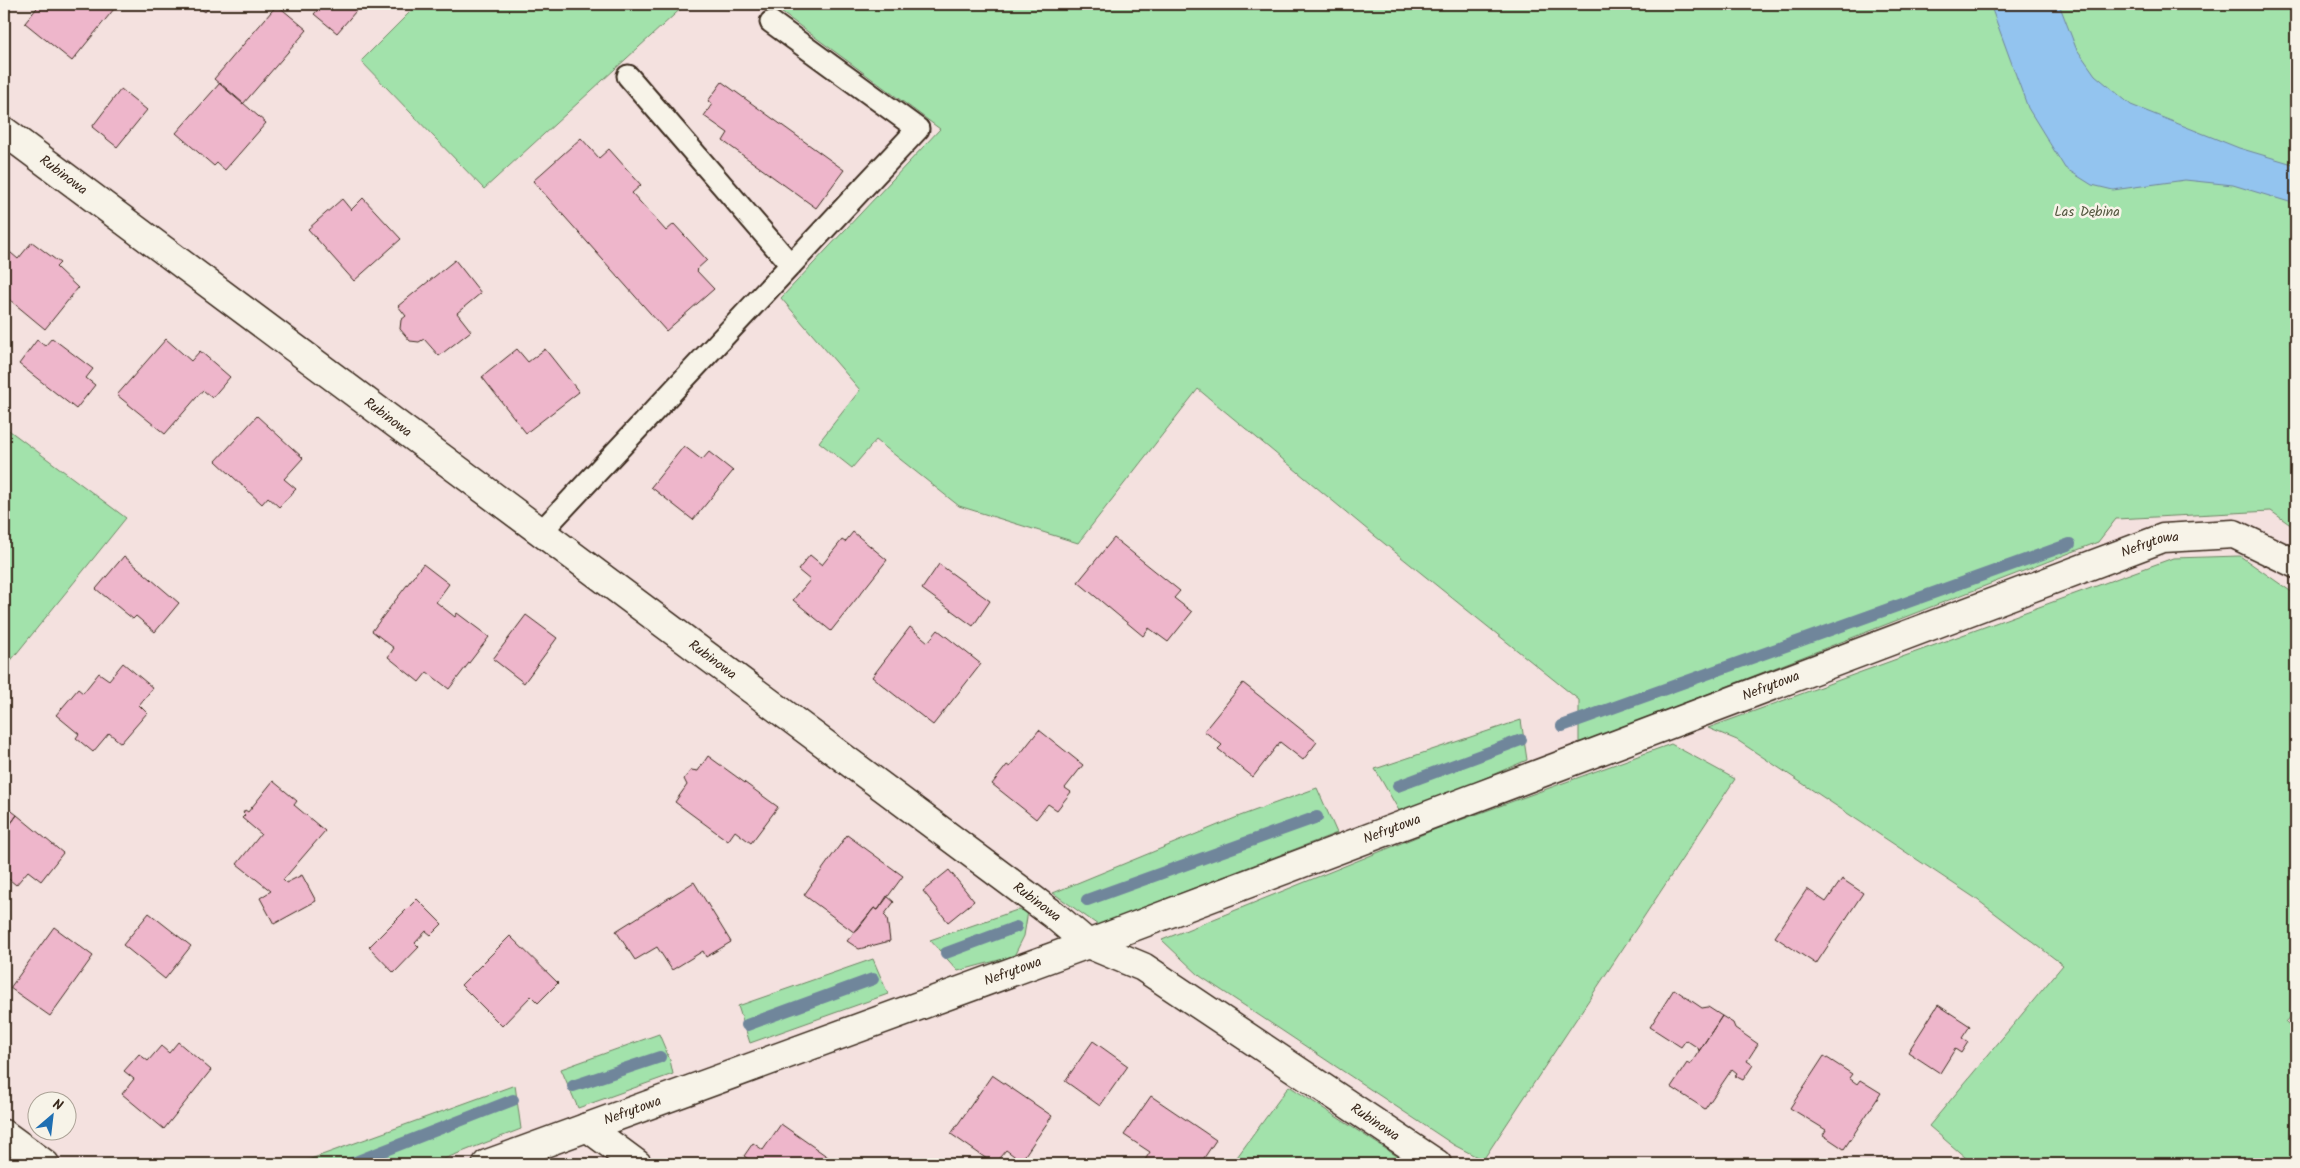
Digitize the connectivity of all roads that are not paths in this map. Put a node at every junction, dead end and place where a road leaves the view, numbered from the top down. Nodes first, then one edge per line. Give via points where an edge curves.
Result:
1 (771, 22) dead end
2 (628, 76) dead end
3 (4, 131) edge
4 (791, 265) junction
5 (540, 532) junction
6 (2296, 564) edge
7 (1088, 944) junction
8 (587, 1128) junction
9 (4, 1134) edge
10 (45, 1164) edge
11 (487, 1164) edge
12 (638, 1164) edge
13 (1437, 1164) edge

1 - 4 lane via 918,130
2 - 4 lane
3 - 5 street, Rubinowa
4 - 5 lane
5 - 7 street, Rubinowa via 1054,915
6 - 7 street, Nefrytowa via 2234,534 2163,538
7 - 8 street, Nefrytowa
7 - 13 street, Rubinowa via 1143,967
8 - 11 street, Nefrytowa
8 - 12 street
9 - 10 street

